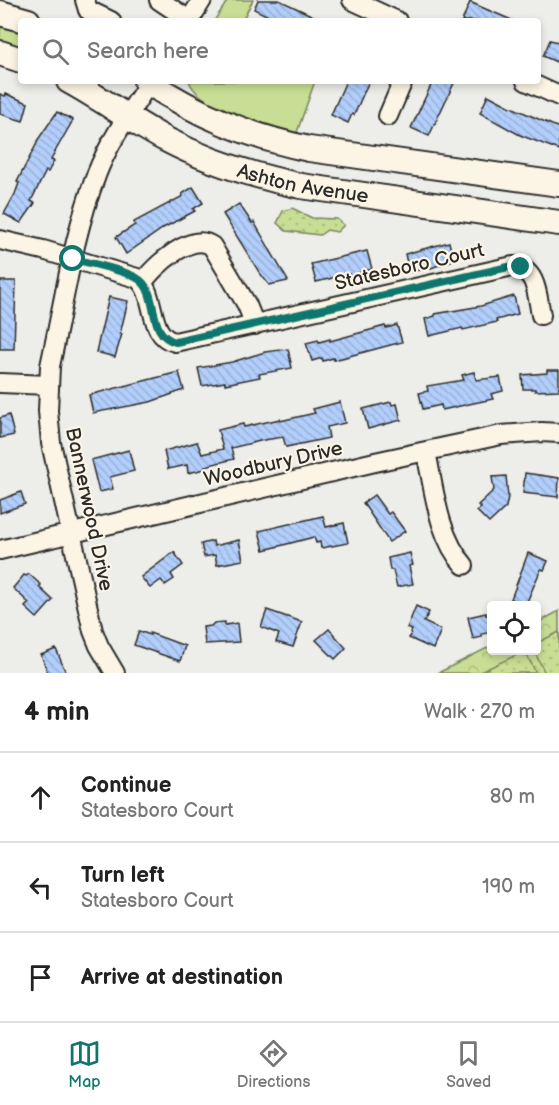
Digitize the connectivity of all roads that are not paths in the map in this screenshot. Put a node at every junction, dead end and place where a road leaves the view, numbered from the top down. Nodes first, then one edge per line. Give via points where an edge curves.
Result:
1 (85, 0) edge
2 (159, 0) edge
3 (202, 0) edge
4 (352, 0) edge
5 (0, 13) edge
6 (18, 18) edge
7 (105, 18) edge
8 (186, 18) edge
9 (190, 18) edge
10 (391, 18) edge
11 (0, 53) edge
12 (18, 59) edge
13 (74, 84) edge
14 (147, 84) edge
15 (151, 84) edge
16 (402, 84) edge
17 (533, 84) edge
18 (559, 96) edge
19 (388, 116) dead end
20 (127, 117) junction
21 (559, 184) edge
22 (559, 223) edge
23 (0, 240) edge
24 (73, 259) junction
25 (143, 282) junction
26 (541, 315) dead end
27 (255, 325) junction
28 (0, 383) edge
29 (49, 386) junction
30 (559, 434) edge
31 (426, 452) junction
32 (71, 534) junction
33 (0, 550) edge
34 (464, 564) dead end
35 (115, 673) edge

1 - 7 street via 88,10
2 - 8 street
3 - 9 street
4 - 10 street
5 - 6 main road
11 - 12 main road
13 - 20 main road, Ashton Avenue
14 - 20 street, Bannerwood Drive
15 - 21 main road, Ashton Avenue via 208,117 276,142
16 - 19 street
17 - 18 street
20 - 22 main road, Ashton Avenue via 204,158 265,179
20 - 24 street, Bannerwood Drive via 98,172
23 - 24 street
24 - 25 street
24 - 29 street, Bannerwood Drive
25 - 27 street, Statesboro Court via 158,328 170,341
25 - 27 street via 158,264 192,242 207,243
26 - 27 street, Statesboro Court via 532,277 528,271 513,266
28 - 29 street
29 - 32 street, Bannerwood Drive via 51,443
30 - 31 street, Woodbury Drive via 517,433
31 - 32 street, Woodbury Drive
31 - 34 street via 444,533
32 - 33 street, Woodbury Drive
32 - 35 street, Bannerwood Drive via 93,631

